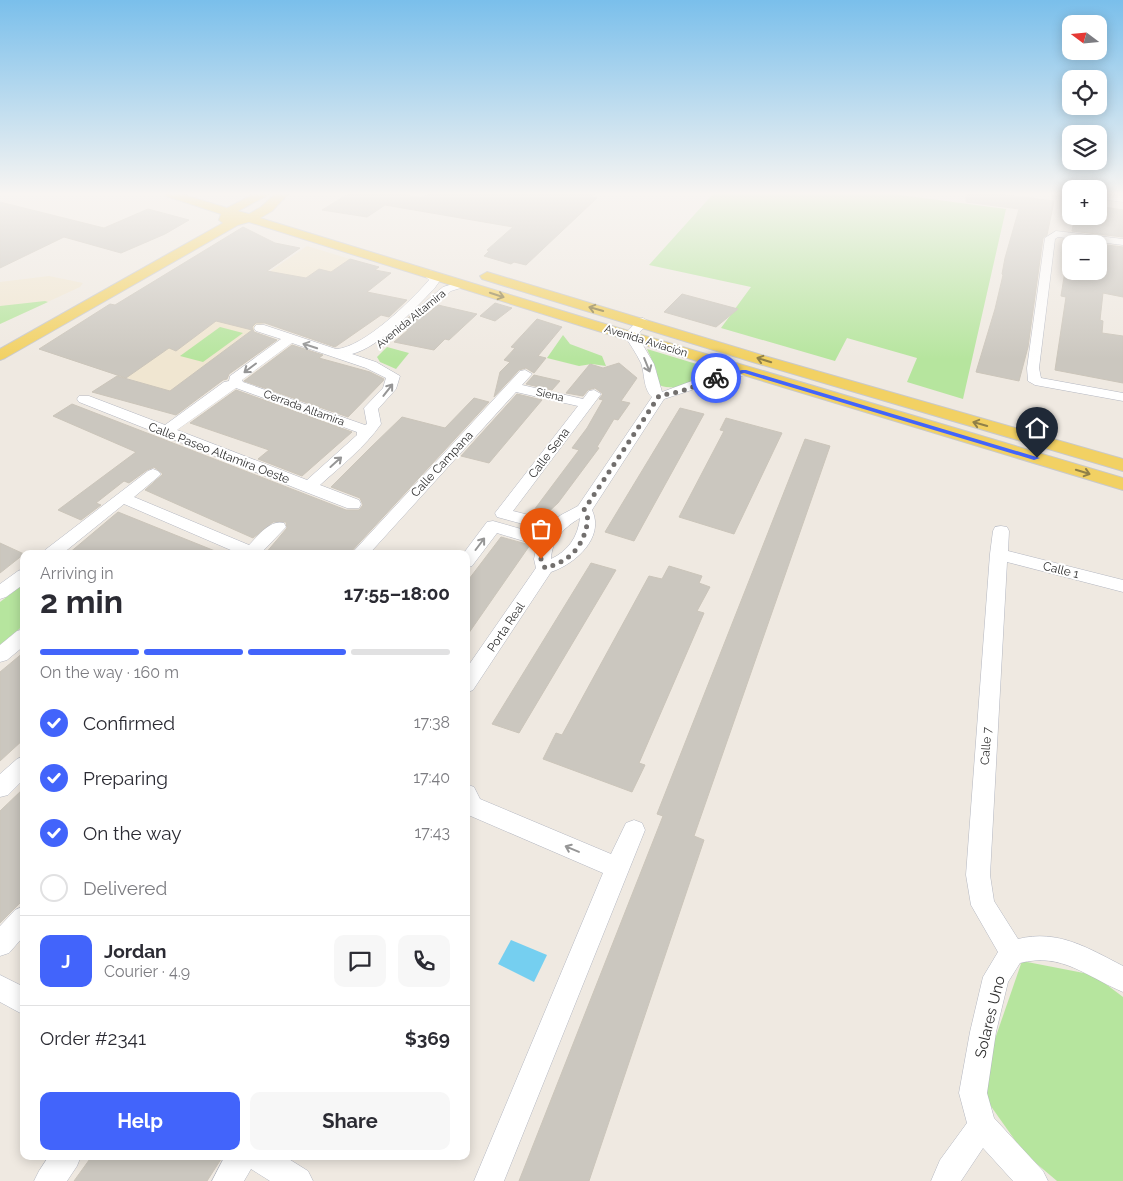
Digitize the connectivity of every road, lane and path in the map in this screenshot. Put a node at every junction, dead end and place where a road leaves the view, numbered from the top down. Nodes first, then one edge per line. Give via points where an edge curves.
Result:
1 (173, 249) edge
2 (186, 249) edge
3 (349, 249) edge
4 (1049, 249) edge
5 (428, 273) junction
6 (476, 273) dead end
7 (464, 284) junction
8 (419, 297) junction
9 (432, 300) junction
10 (643, 322) junction
11 (260, 328) dead end
12 (630, 335) junction
13 (289, 339) junction
14 (0, 345) edge
15 (332, 353) junction
16 (0, 355) edge
17 (370, 365) junction
18 (744, 371) junction
19 (525, 374) dead end
20 (237, 384) junction
21 (513, 387) junction
22 (659, 396) junction
23 (1123, 397) edge
24 (84, 399) dead end
25 (590, 399) joint
26 (371, 408) junction
27 (345, 423) junction
28 (161, 430) junction
29 (364, 436) junction
30 (1023, 445) junction
31 (1123, 465) edge
32 (153, 474) dead end
33 (1123, 484) edge
34 (311, 489) junction
35 (123, 498) junction
36 (353, 504) dead end
37 (584, 510) junction
38 (498, 520) junction
39 (278, 527) dead end
40 (1001, 531) dead end
41 (552, 535) junction
42 (56, 550) edge
43 (243, 550) edge
44 (253, 550) edge
45 (363, 550) edge
46 (998, 554) junction
47 (470, 557) edge
48 (545, 568) junction
49 (20, 578) edge
50 (1123, 586) edge
51 (0, 593) edge
52 (20, 639) edge
53 (0, 655) edge
54 (470, 680) edge
55 (20, 769) edge
56 (0, 788) edge
57 (470, 802) edge
58 (634, 830) dead end
59 (617, 868) junction
60 (20, 922) edge
61 (0, 944) edge
62 (1012, 953) junction
63 (1123, 979) edge
64 (0, 988) edge
65 (20, 1000) edge
66 (982, 1126) junction
67 (64, 1160) edge
68 (240, 1160) edge
69 (263, 1160) edge
70 (49, 1181) edge
71 (227, 1181) edge
72 (298, 1181) edge
73 (489, 1181) edge
74 (946, 1181) edge
75 (1033, 1181) edge

1 - 14 main road
2 - 16 main road
3 - 5 main road, Avenida Aviación
4 - 23 street via 1033,368 1035,381
5 - 7 main road, Avenida Aviación
5 - 8 street, Avenida Altamira via 435,279
10 -> 6 main road, Avenida Aviación
7 - 9 street, Avenida Altamira via 452,286
7 -> 12 main road, Avenida Aviación
8 - 9 street
8 - 15 street, Avenida Altamira via 360,348
9 - 17 street, Avenida Altamira via 372,350
10 - 12 street
30 -> 10 main road, Avenida Aviación
11 - 13 street
12 - 18 main road, Avenida Aviación
12 -> 22 street via 650,369 650,382
15 -> 13 street
13 -> 20 street via 235,379
15 - 17 street
26 -> 17 street via 394,382 393,376
18 - 22 street
18 - 30 main road, Avenida Aviación
19 - 21 street, Calle Campana
20 - 27 street, Cerrada Altamira
20 - 28 street via 229,385
21 - 25 street, Siena
21 - 45 street, Calle Campana
22 - 37 street
24 - 28 street, Calle Paseo Altamira Oeste
25 - 38 street, Calle Sena
26 - 27 street via 356,420
26 - 29 street via 374,424
27 - 29 street, Cerrada Altamira via 364,430
28 - 34 street, Calle Paseo Altamira Oeste
34 -> 29 street
30 - 31 main road, Avenida Aviación
30 -> 33 main road, Avenida Aviación
32 - 35 street
34 - 36 street, Calle Paseo Altamira Oeste
35 - 42 street
35 - 43 street
37 - 41 street via 573,513
37 - 48 street via 588,519 582,540 567,560
38 - 41 street
47 -> 38 street, Calle Sena
39 - 44 street
40 - 46 street, Calle 7
41 - 48 street via 542,551
46 - 50 street, Calle 1
46 - 62 street, Calle 7 via 978,875 983,905
48 - 54 street, Porta Real
49 - 51 street
52 - 53 street
55 - 56 street
59 -> 57 street via 472,806
58 - 59 street
59 - 73 street
60 - 61 street
62 - 63 street via 1035,947 1070,952
62 - 66 street, Solares Uno via 996,977 982,1032 974,1094
64 - 65 street
66 - 74 street via 950,1170
66 - 75 street, Solares Uno
67 - 70 street
68 - 71 street
69 - 72 street

